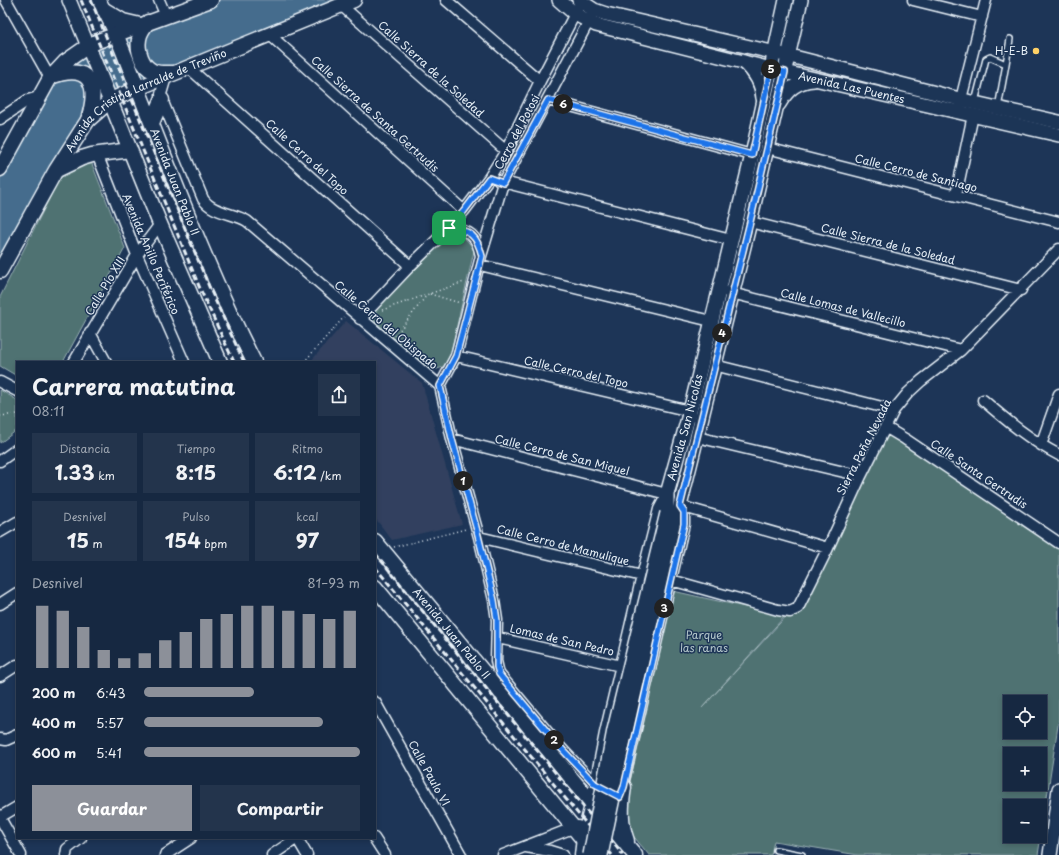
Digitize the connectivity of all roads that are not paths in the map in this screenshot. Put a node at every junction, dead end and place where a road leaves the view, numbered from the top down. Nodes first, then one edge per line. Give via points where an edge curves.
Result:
1 (6, 0) edge
2 (69, 0) edge
3 (159, 0) edge
4 (211, 0) edge
5 (446, 0) edge
6 (559, 0) edge
7 (786, 0) edge
8 (802, 0) edge
9 (913, 0) edge
10 (986, 0) edge
11 (580, 1) edge
12 (348, 3) edge
13 (0, 4) edge
14 (101, 5) edge
15 (594, 10) junction
16 (575, 14) junction
17 (166, 16) junction
18 (982, 17) junction
19 (589, 22) junction
20 (143, 26) junction
21 (780, 27) junction
22 (795, 31) junction
23 (270, 34) junction
24 (117, 37) junction
25 (1010, 39) dead end
26 (89, 48) junction
27 (752, 48) junction
28 (774, 53) junction
29 (789, 56) junction
30 (744, 62) junction
31 (817, 63) junction
32 (1006, 64) junction
33 (188, 67) junction
34 (771, 69) junction
35 (785, 72) junction
36 (166, 74) junction
37 (54, 76) junction
38 (821, 80) junction
39 (540, 81) junction
40 (137, 85) junction
41 (39, 97) junction
42 (110, 98) junction
43 (162, 100) junction
44 (548, 100) junction
45 (763, 104) junction
46 (959, 106) junction
47 (777, 107) junction
48 (974, 109) junction
49 (90, 114) junction
50 (995, 114) junction
51 (0, 119) edge
52 (1059, 122) edge
53 (152, 123) junction
54 (1059, 129) edge
55 (1059, 135) edge
56 (768, 148) junction
57 (130, 150) junction
58 (506, 151) junction
59 (97, 154) junction
60 (752, 155) junction
61 (0, 169) edge
62 (56, 170) junction
63 (489, 178) junction
64 (503, 183) junction
65 (956, 195) junction
66 (464, 211) junction
67 (750, 222) junction
68 (1059, 222) edge
69 (160, 224) junction
70 (449, 228) junction
71 (731, 240) junction
72 (1059, 249) edge
73 (137, 255) junction
74 (481, 260) junction
75 (410, 266) junction
76 (0, 271) edge
77 (1021, 290) junction
78 (725, 292) junction
79 (361, 318) junction
80 (711, 322) junction
81 (90, 333) junction
82 (961, 350) junction
83 (456, 356) junction
84 (75, 361) edge
85 (105, 361) edge
86 (184, 361) edge
87 (220, 361) edge
88 (254, 361) edge
89 (714, 365) junction
90 (0, 382) edge
91 (440, 386) junction
92 (16, 390) edge
93 (1059, 394) edge
94 (983, 400) dead end
95 (894, 410) junction
96 (690, 411) junction
97 (885, 426) junction
98 (696, 437) junction
99 (452, 439) junction
100 (1041, 445) junction
101 (16, 449) edge
102 (1059, 455) edge
103 (0, 461) edge
104 (861, 476) junction
105 (667, 494) junction
106 (675, 512) junction
107 (16, 523) edge
108 (0, 532) edge
109 (477, 532) junction
110 (376, 542) edge
111 (1059, 543) edge
112 (828, 548) junction
113 (642, 576) junction
114 (671, 580) junction
115 (376, 588) edge
116 (16, 594) edge
117 (0, 604) edge
118 (498, 638) junction
119 (16, 666) edge
120 (621, 666) junction
121 (0, 676) edge
122 (376, 704) edge
123 (16, 736) edge
124 (1, 740) edge
125 (595, 784) junction
126 (1059, 789) edge
127 (622, 792) junction
128 (591, 803) junction
129 (16, 808) edge
130 (0, 817) edge
131 (610, 825) junction
132 (581, 829) junction
133 (80, 839) edge
134 (189, 839) edge
135 (296, 839) edge
136 (298, 839) edge
137 (375, 839) edge
138 (524, 847) junction
139 (776, 850) dead end
140 (632, 851) edge
141 (66, 852) edge
142 (21, 855) edge
143 (165, 855) edge
144 (272, 855) edge
145 (307, 855) edge
146 (385, 855) edge
147 (461, 855) edge
148 (503, 855) edge
149 (563, 855) edge
150 (580, 855) edge
151 (590, 855) edge
152 (596, 855) edge
153 (601, 855) edge
154 (605, 855) edge
155 (802, 855) edge
156 (1050, 855) edge

1 - 13 street
1 - 37 street
2 - 26 street
3 - 17 street
4 - 17 main road
5 - 39 street
6 - 16 street, Avenida Las Puentes
7 - 21 street, Avenida San Nicolás
8 - 22 street, Avenida San Nicolás
9 - 18 street
10 - 18 street
11 - 15 street, Avenida Las Puentes
11 - 16 street, Cerro del Potosi
12 - 23 main road, Avenida Cristina Larralde de Treviño
12 - 58 street, Calle Sierra de la Soledad
14 - 20 main road via 123,21
14 - 24 street, Avenida Juan Pablo II
15 - 19 street, Cerro del Potosi
15 - 27 street, Avenida Las Puentes
16 - 19 street, Avenida Las Puentes
16 - 39 street, Cerro del Potosi
17 - 20 main road
18 - 46 street
19 - 30 street, Avenida Las Puentes
19 - 44 street, Cerro del Potosi
20 - 24 main road
20 - 36 main road via 139,47 141,56 152,71
21 - 27 street via 768,41
21 - 28 street, Avenida San Nicolás
22 - 29 street, Avenida San Nicolás
22 - 31 street via 803,50
23 - 33 main road, Avenida Cristina Larralde de Treviño
23 - 66 street, Calle Sierra de Santa Gertrudis
24 - 26 main road
24 - 40 main road, Avenida Juan Pablo II
25 - 32 lane
26 - 37 main road via 65,62
26 - 42 main road
27 - 28 street, Avenida Las Puentes
28 - 29 street, Avenida Las Puentes
28 - 34 street, Avenida San Nicolás
29 - 31 street, Avenida Las Puentes
29 - 35 street, Avenida San Nicolás
30 - 34 street, Avenida Las Puentes
30 - 45 street via 756,75
31 - 46 street, Avenida Las Puentes
32 - 48 lane via 987,58
32 - 50 lane
33 - 36 main road, Avenida Cristina Larralde de Treviño
33 - 75 street, Calle Cerro del Topo
34 - 35 street, Avenida Las Puentes
34 - 45 street, Avenida San Nicolás
35 - 38 street, Avenida Las Puentes
35 - 47 street, Avenida San Nicolás
36 - 40 main road, Avenida Cristina Larralde de Treviño
36 - 43 street
37 - 41 main road
37 - 49 main road via 74,72 89,80 94,94
38 - 46 street, Avenida Las Puentes
38 - 47 street via 797,84
39 - 58 street, Cerro del Potosi
40 - 42 main road, Avenida Cristina Larralde de Treviño
40 - 53 main road, Avenida Juan Pablo II
41 - 51 street via 30,99
41 - 61 main road
42 - 49 main road, Avenida Cristina Larralde de Treviño
42 - 57 main road
43 - 53 main road
43 - 79 street, Calle Cerro del Obispado via 206,204 247,221
44 - 60 street
44 - 64 street, Cerro del Potosi
45 - 60 street, Avenida San Nicolás
46 - 48 street, Avenida Las Puentes
47 - 56 street, Avenida San Nicolás
48 - 50 street, Avenida Las Puentes
48 - 65 street
49 - 62 main road, Avenida Cristina Larralde de Treviño
50 - 52 street, Avenida Las Puentes
50 - 54 street
50 - 55 street, Avenida Las Puentes
53 - 88 main road, Avenida Juan Pablo II via 220,292
56 - 65 street, Calle Cerro de Santiago
56 - 67 street, Avenida San Nicolás
57 - 59 main road
57 - 69 main road
58 - 63 street, Cerro del Potosi
59 - 62 main road
59 - 73 street, Avenida Anillo Periférico
60 - 71 street, Avenida San Nicolás
62 - 76 main road, Avenida Cristina Larralde de Treviño
63 - 64 street
63 - 66 street, Cerro del Potosi
64 - 71 street
64 - 74 street, Cerro del Potosi
65 - 68 street, Calle Cerro de Santiago
66 - 70 street, Cerro del Potosi
67 - 77 street, Calle Sierra de la Soledad
67 - 78 street, Avenida San Nicolás
69 - 73 street, Calle Pío XIII
69 - 87 main road
70 - 74 street via 464,230 475,238
70 - 75 street, Cerro del Potosi
71 - 78 street, Avenida San Nicolás
72 - 77 street, Sierra Peña Nevada
73 - 81 street, Calle Pío XIII
73 - 86 street, Avenida Anillo Periférico
74 - 80 street
74 - 83 street, Cerro del Potosi
75 - 79 street, Cerro del Potosi
77 - 82 street, Sierra Peña Nevada
78 - 80 street, Avenida San Nicolás
78 - 82 street, Calle Lomas de Vallecillo
78 - 89 street, Avenida San Nicolás
79 - 91 street, Calle Cerro del Obispado
80 - 96 street, Avenida San Nicolás
81 - 84 street, Calle Pío XIII
81 - 85 street
82 - 95 street, Sierra Peña Nevada via 921,380
83 - 91 street, Cerro del Potosi
83 - 96 street, Calle Cerro del Topo
89 - 95 street
89 - 98 street, Avenida San Nicolás
90 - 92 street
91 - 99 street, Calle Cerro del Obispado
93 - 100 street
94 - 100 street via 1019,431
95 - 97 street, Sierra Peña Nevada
96 - 105 street, Avenida San Nicolás
97 - 104 street, Sierra Peña Nevada
97 - 111 street, Calle Santa Gertrudis
98 - 104 street
98 - 106 street, Avenida San Nicolás
99 - 105 street, Calle Cerro de San Miguel
99 - 109 street, Calle Cerro del Obispado
100 - 102 street
101 - 103 street
104 - 112 street, Sierra Peña Nevada
105 - 106 street, Avenida San Nicolás
105 - 113 street via 659,509
106 - 112 street
106 - 114 street via 684,512 684,524
106 - 151 street, Avenida San Nicolás, bridge via 614,730
106 - 153 street, Avenida San Nicolás, bridge
107 - 108 street
109 - 113 street, Calle Cerro de Mamulique
109 - 118 street, Calle Cerro del Obispado via 494,600
110 - 128 main road, Avenida Juan Pablo II
112 - 114 street, Sierra Peña Nevada via 802,602 795,611 778,610
113 - 120 street
114 - 127 street
115 - 132 main road via 523,768
116 - 117 street
118 - 120 street, Lomas de San Pedro
118 - 125 street, Calle Cerro del Obispado via 496,661 499,674 560,747
119 - 121 street
120 - 125 street
122 - 147 street, Calle Paulo VI
123 - 124 street
125 - 127 street, Calle Cerro del Obispado
125 - 128 street
126 - 156 street
127 - 131 street
127 - 140 main road via 622,824
128 - 131 main road, Avenida Juan Pablo II
128 - 132 street
129 - 130 street
130 - 142 street
131 - 132 street
131 - 140 main road, Avenida Juan Pablo II
131 - 154 street
132 - 138 street
132 - 150 street
132 - 152 main road
133 - 141 street
134 - 143 street
135 - 144 street
136 - 145 street
137 - 146 street
138 - 148 street
138 - 149 street
139 - 155 lane

